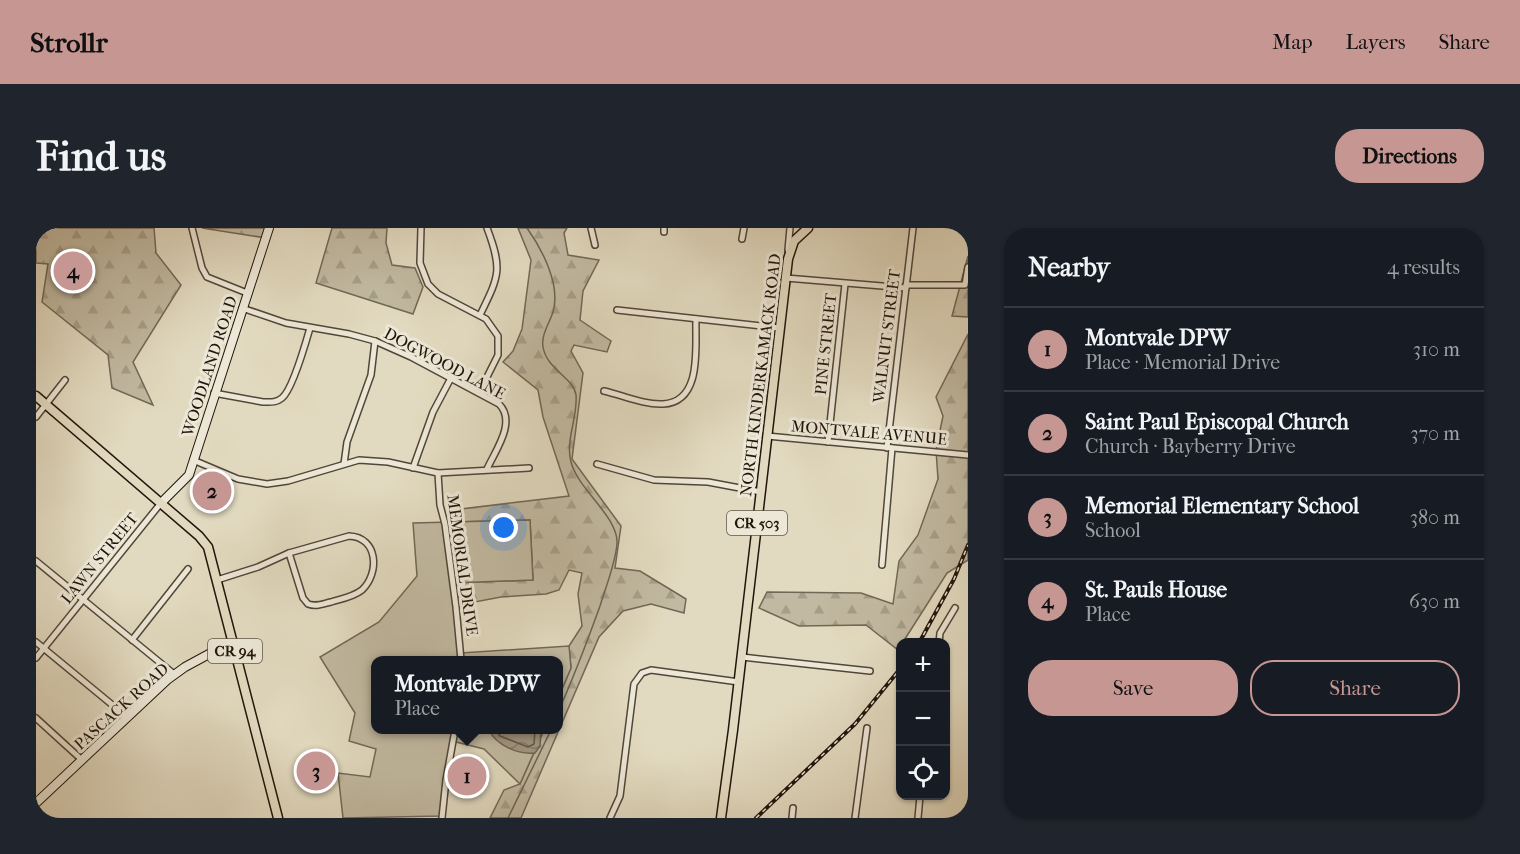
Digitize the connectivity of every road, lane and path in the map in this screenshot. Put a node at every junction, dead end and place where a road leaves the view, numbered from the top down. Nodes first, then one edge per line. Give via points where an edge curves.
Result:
1 (192, 228) edge
2 (269, 228) edge
3 (421, 228) edge
4 (487, 228) edge
5 (591, 228) edge
6 (744, 228) edge
7 (790, 228) edge
8 (913, 228) edge
9 (803, 229) edge
10 (742, 239) dead end
11 (595, 245) dead end
12 (788, 259) junction
13 (968, 267) edge
14 (786, 278) junction
15 (845, 284) junction
16 (906, 287) junction
17 (247, 292) junction
18 (242, 308) junction
19 (617, 310) dead end
20 (480, 315) junction
21 (696, 319) junction
22 (310, 328) junction
23 (780, 328) junction
24 (375, 341) junction
25 (451, 378) junction
26 (65, 380) dead end
27 (604, 391) dead end
28 (214, 393) junction
29 (479, 393) junction
30 (36, 396) edge
31 (45, 404) junction
32 (36, 417) edge
33 (767, 436) junction
34 (828, 442) junction
35 (890, 448) junction
36 (968, 455) edge
37 (193, 460) junction
38 (344, 464) junction
39 (597, 464) dead end
40 (413, 468) junction
41 (530, 468) dead end
42 (488, 469) junction
43 (438, 473) junction
44 (761, 492) junction
45 (161, 503) junction
46 (289, 553) junction
47 (36, 561) edge
48 (882, 565) dead end
49 (188, 569) dead end
50 (217, 580) junction
51 (83, 600) junction
52 (955, 608) dead end
53 (939, 638) edge
54 (132, 640) junction
55 (233, 641) junction
56 (36, 642) edge
57 (44, 649) junction
58 (461, 656) edge
59 (742, 657) junction
60 (36, 658) edge
61 (870, 671) dead end
62 (174, 674) junction
63 (739, 682) junction
64 (127, 717) junction
65 (36, 718) edge
66 (867, 728) dead end
67 (454, 734) edge
68 (82, 760) junction
69 (920, 800) edge
70 (36, 803) edge
71 (793, 808) dead end
72 (278, 818) edge
73 (441, 818) edge
74 (610, 818) edge
75 (721, 818) edge
76 (792, 818) edge
77 (855, 818) edge
78 (918, 818) edge

1 - 17 street via 207,277
2 - 17 street, WOODLAND ROAD
3 - 20 street via 420,263 428,284 438,294
4 - 20 street via 498,267
5 - 11 street
6 - 10 street
7 - 12 street
8 - 16 street, WALNUT STREET
9 - 12 main road, NORTH KINDERKAMACK ROAD / CR 503
12 - 14 main road, NORTH KINDERKAMACK ROAD / CR 503
13 - 16 street via 965,285
14 - 15 street
14 - 23 main road, NORTH KINDERKAMACK ROAD / CR 503
15 - 16 street
15 - 34 street, PINE STREET
16 - 35 street, WALNUT STREET
17 - 18 street, WOODLAND ROAD
18 - 22 street, DOGWOOD LANE
18 - 28 street, WOODLAND ROAD
19 - 21 street
20 - 29 street via 495,329 499,349
21 - 23 street
21 - 27 street via 693,379 682,396 661,404
22 - 24 street, DOGWOOD LANE
22 - 28 street via 299,364 280,399 263,402
23 - 33 main road, NORTH KINDERKAMACK ROAD / CR 503
24 - 25 street, DOGWOOD LANE
24 - 38 street via 370,375 347,442
25 - 29 street, DOGWOOD LANE
25 - 40 street via 433,412
26 - 31 street
28 - 37 street, WOODLAND ROAD
29 - 42 street, DOGWOOD LANE via 500,404 507,417
30 - 31 main road, CR 94
31 - 32 street
31 - 45 main road, CR 94
33 - 34 street, MONTVALE AVENUE
33 - 44 main road, NORTH KINDERKAMACK ROAD / CR 503
34 - 35 street, MONTVALE AVENUE
35 - 36 street, MONTVALE AVENUE
35 - 48 street, WALNUT STREET
37 - 38 street via 238,479 267,484 288,482
37 - 45 street, WOODLAND ROAD via 189,475
38 - 40 street via 376,460
39 - 44 street via 654,480 708,483
40 - 43 street
41 - 42 street
42 - 43 street
43 - 58 street, MEMORIAL DRIVE
44 - 59 main road, NORTH KINDERKAMACK ROAD / CR 503
45 - 50 main road, CR 94 via 204,541
45 - 51 street, LAWN STREET
46 - 46 street via 354,536 369,544 374,560 368,583 359,592 315,606 305,602
46 - 50 street
47 - 51 street
49 - 54 street
50 - 55 main road, CR 94
51 - 54 street
51 - 57 street, LAWN STREET
52 - 53 street
54 - 62 street
55 - 62 street, PASCACK ROAD
55 - 72 main road, CR 94
56 - 57 street
57 - 60 street, LAWN STREET
57 - 64 street
59 - 61 street
59 - 63 main road, NORTH KINDERKAMACK ROAD / CR 503
62 - 64 street, PASCACK ROAD
63 - 74 street via 651,670 638,676 620,796
63 - 75 main road, NORTH KINDERKAMACK ROAD / CR 503
64 - 68 street, PASCACK ROAD
65 - 68 street
66 - 77 street
67 - 73 street
68 - 70 street, PASCACK ROAD
69 - 78 street
71 - 76 street

